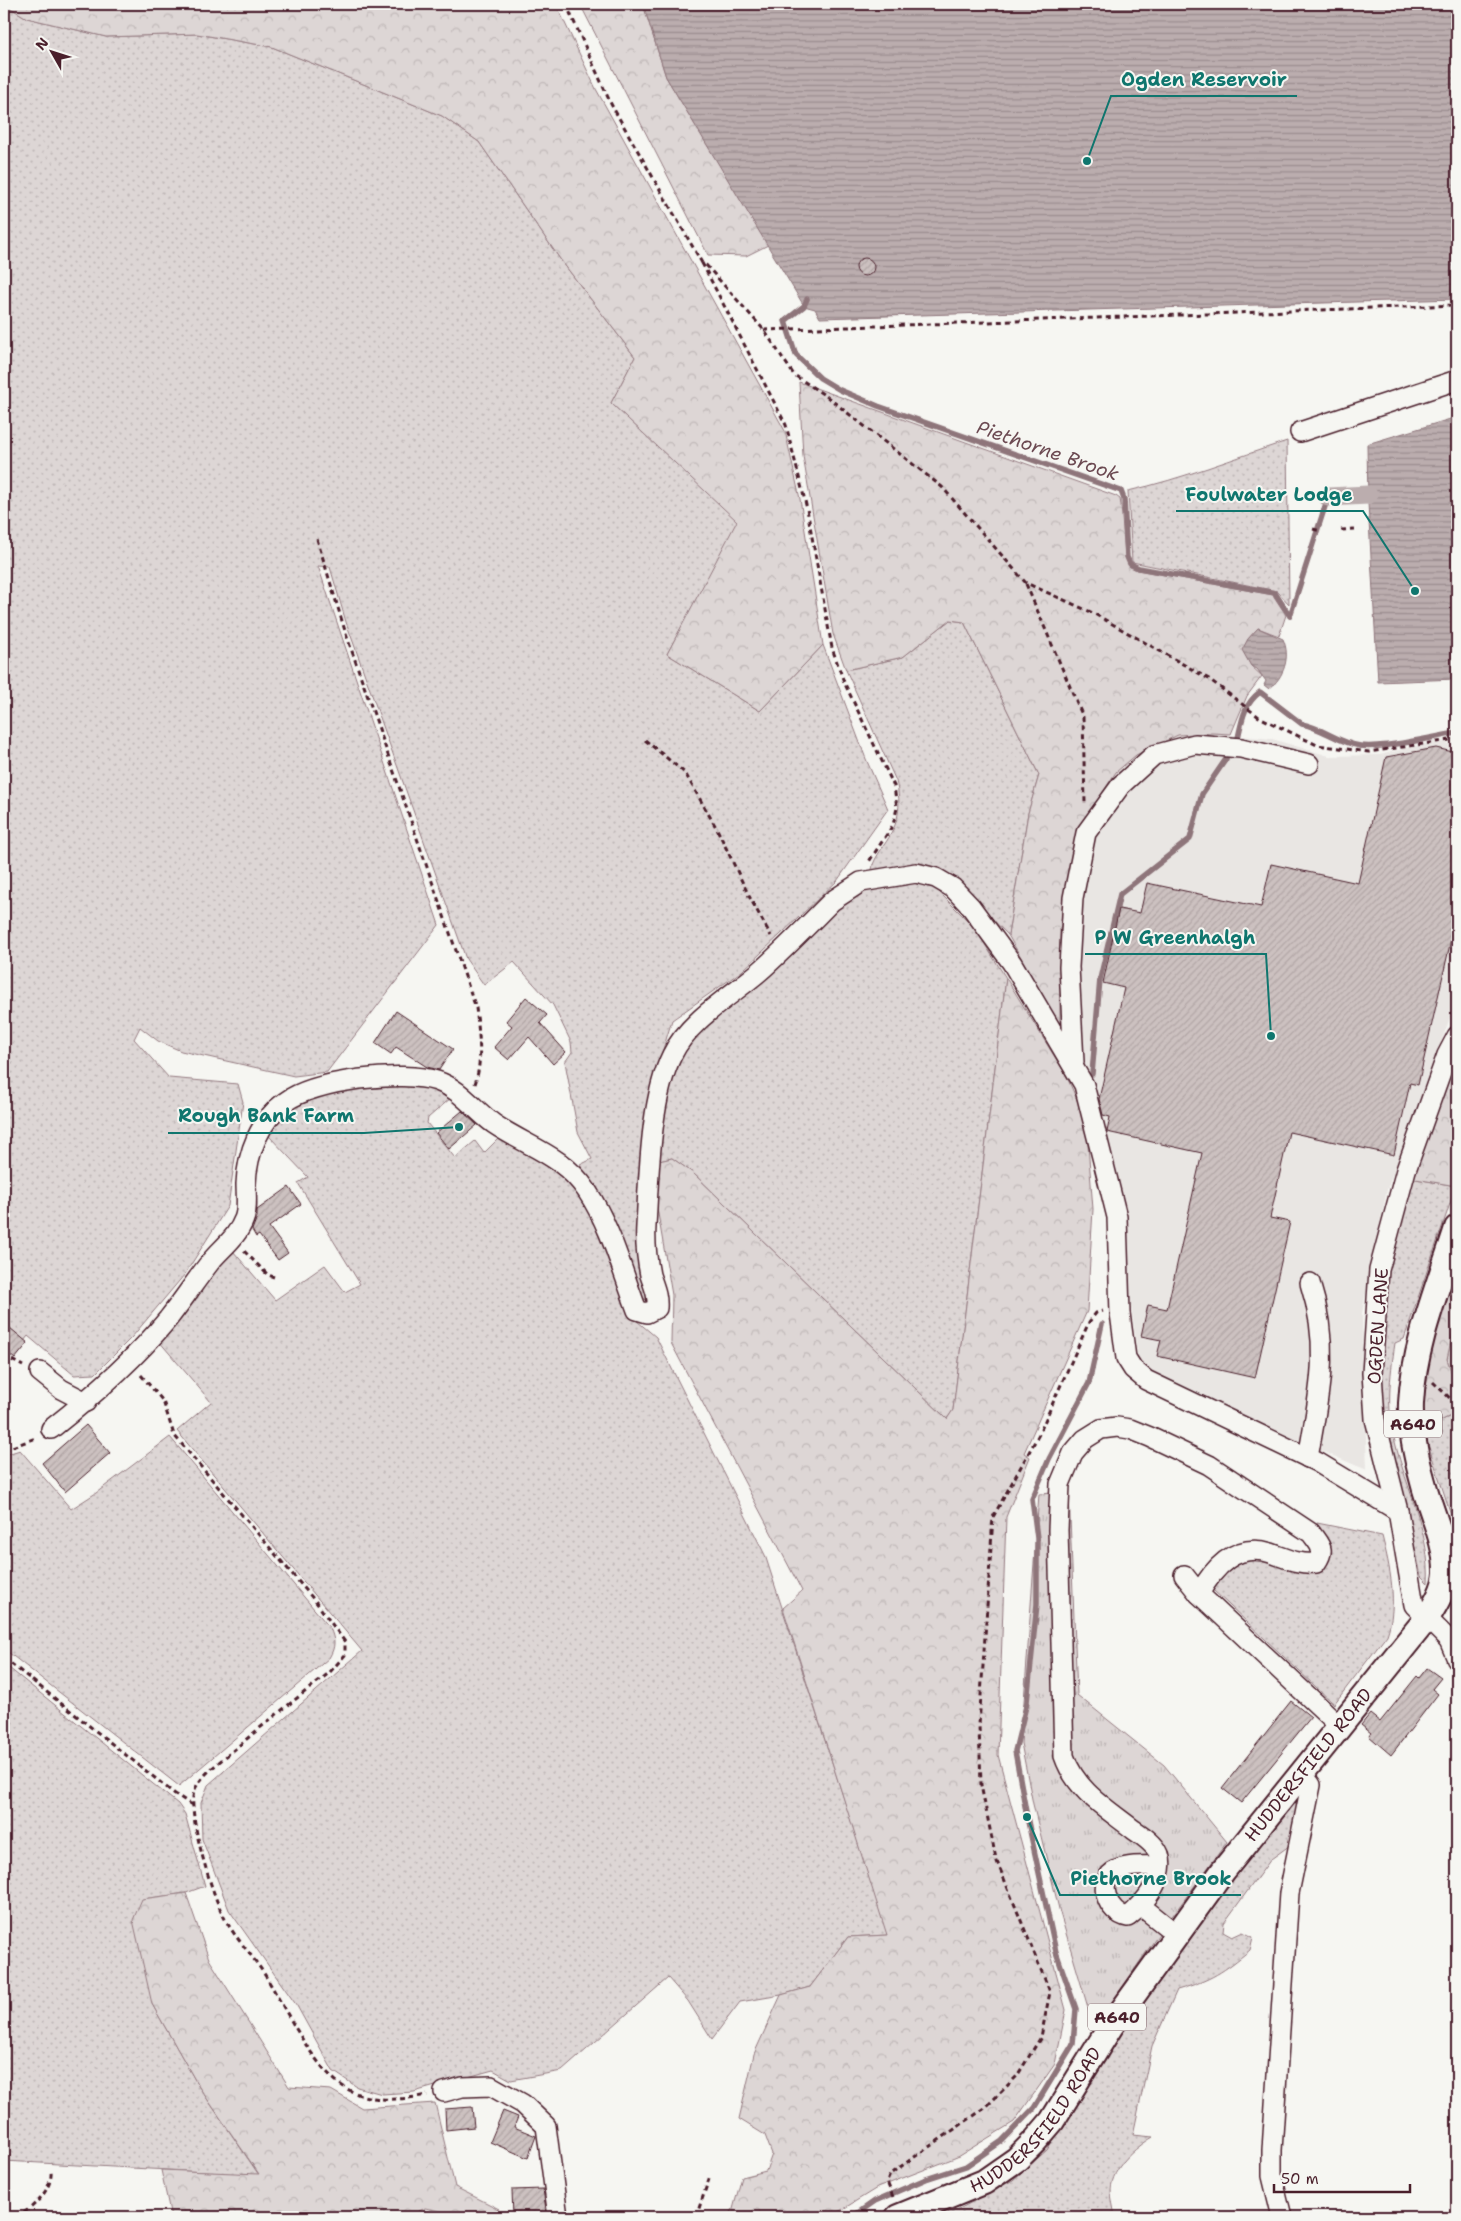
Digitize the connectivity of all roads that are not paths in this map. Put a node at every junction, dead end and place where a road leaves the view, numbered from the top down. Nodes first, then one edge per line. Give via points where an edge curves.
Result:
1 (1457, 380) edge
2 (1300, 432) dead end
3 (1309, 764) dead end
4 (1457, 1036) edge
5 (1074, 1066) junction
6 (1457, 1228) edge
7 (1310, 1283) dead end
8 (40, 1372) dead end
9 (86, 1402) junction
10 (51, 1429) road end
11 (1308, 1458) junction
12 (1398, 1511) junction
13 (1184, 1575) dead end
14 (1199, 1594) junction
15 (1427, 1618) junction
16 (1457, 1659) edge
17 (1341, 1727) junction
18 (1302, 1773) junction
19 (1160, 1866) junction
20 (1141, 1906) junction
21 (1176, 1934) junction
22 (444, 2092) road end
23 (897, 2210) edge
24 (558, 2217) edge
25 (1282, 2217) edge

1 - 2 street
3 - 5 street via 1241,748 1195,744 1154,755 1121,785 1086,833 1073,898 1069,967
4 - 12 street, OGDEN LANE via 1447,1055 1406,1170 1380,1270 1372,1372 1375,1419
5 - 9 street via 1012,963 971,906 953,888 936,878 916,873 861,882 832,900 782,951 682,1036 672,1054 661,1082 655,1118 646,1228 648,1262 658,1295 657,1308 647,1313 637,1310 602,1217 586,1190 554,1157 493,1123 469,1101 438,1082 410,1076 343,1082 306,1090 285,1102 264,1124 252,1149 246,1179 245,1218 168,1319
5 - 11 street via 1084,1085 1117,1216 1120,1306 1126,1358 1146,1380
6 - 15 main road, HUDDERSFIELD ROAD / A640 via 1414,1371 1411,1405 1422,1481 1437,1526 1446,1573 1436,1605
7 - 11 street via 1323,1344 1322,1374
8 - 9 street via 61,1389
9 - 10 street
11 - 12 street
12 - 15 street, OGDEN LANE via 1414,1605
13 - 14 street
14 - 17 street
14 - 19 street via 1222,1562 1236,1554 1268,1552 1304,1565 1316,1563 1321,1556 1321,1547 1311,1533 1209,1465 1130,1429 1101,1428 1073,1453 1060,1484 1058,1540 1064,1756 1080,1786 1152,1845
15 - 16 street, OGDEN LANE via 1450,1640
15 - 17 main road, HUDDERSFIELD ROAD / A640
17 - 18 main road, HUDDERSFIELD ROAD / A640
18 - 21 main road, HUDDERSFIELD ROAD / A640
18 - 25 street via 1311,1785 1289,1893 1272,2150 1272,2176
19 - 20 street
19 - 20 street via 1116,1870 1108,1877 1106,1892 1114,1911 1128,1917
20 - 21 street
21 - 23 main road, HUDDERSFIELD ROAD / A640 via 1111,2026 1052,2121 1017,2159 984,2182
22 - 24 street via 462,2087 491,2086 523,2104 546,2126

